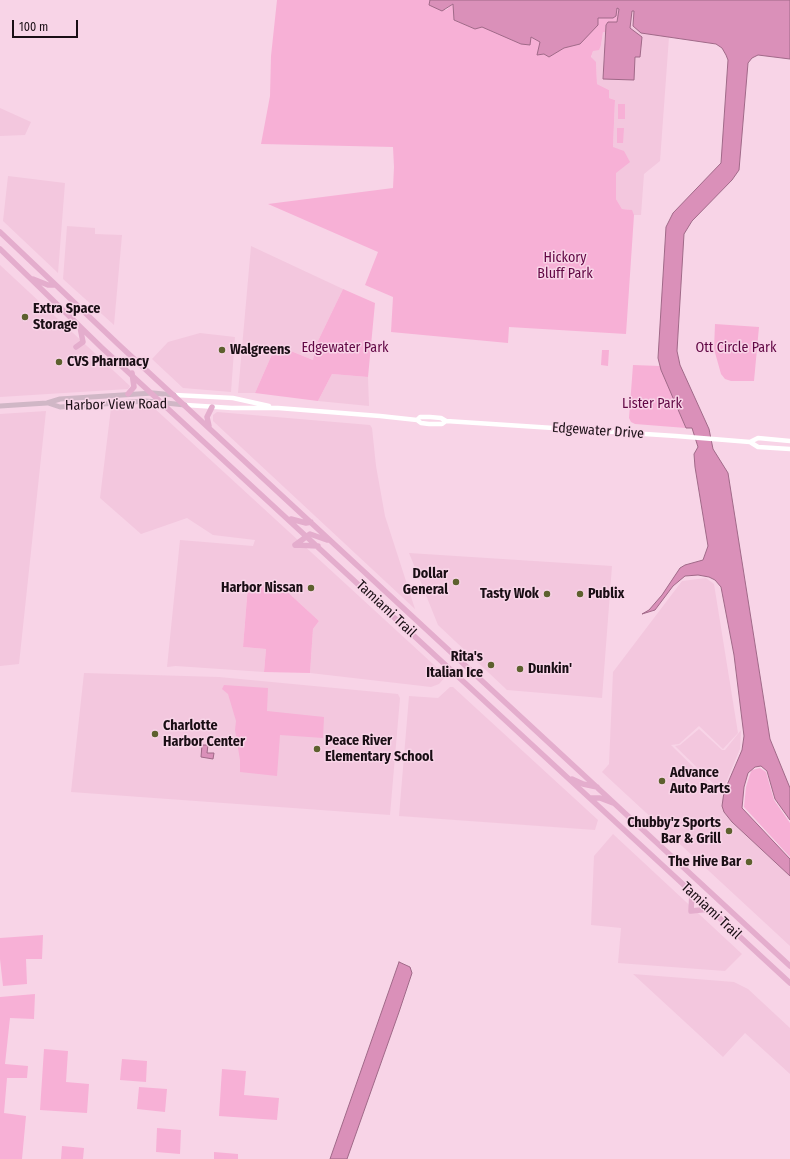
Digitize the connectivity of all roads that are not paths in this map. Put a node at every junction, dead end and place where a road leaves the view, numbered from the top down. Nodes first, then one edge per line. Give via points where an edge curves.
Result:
1 (0, 232) edge
2 (0, 249) edge
3 (29, 277) junction
4 (55, 285) junction
5 (80, 326) junction
6 (76, 347) dead end
7 (131, 373) junction
8 (153, 393) junction
9 (128, 394) junction
10 (175, 395) junction
11 (161, 401) junction
12 (47, 403) junction
13 (186, 405) junction
14 (0, 406) edge
15 (212, 407) junction
16 (278, 408) junction
17 (209, 426) junction
18 (790, 441) edge
19 (750, 442) junction
20 (790, 449) edge
21 (287, 517) junction
22 (311, 522) junction
23 (306, 536) junction
24 (332, 541) junction
25 (318, 546) junction
26 (568, 778) junction
27 (596, 787) junction
28 (590, 798) junction
29 (615, 804) junction
30 (692, 893) junction
31 (710, 909) junction
32 (790, 966) edge
33 (790, 984) edge

1 - 4 main road, Tamiami Trail
2 - 3 main road, Tamiami Trail
3 - 4 main road via 44,284
3 - 5 main road, Tamiami Trail
4 - 10 main road, Tamiami Trail
5 - 6 main road via 83,342
5 - 7 main road, Tamiami Trail
7 - 8 main road, Tamiami Trail
7 - 9 main road via 134,387
8 - 9 main road, Harbor View Road
8 - 10 main road, Harbor View Road
8 - 11 main road, Tamiami Trail
9 - 12 main road, Harbor View Road via 60,399
10 - 13 main road, Tamiami Trail
10 - 16 street, Edgewater Drive via 233,398
11 - 12 main road, Harbor View Road via 60,407
11 - 13 main road, Harbor View Road
11 - 21 main road, Tamiami Trail
12 - 14 main road, Harbor View Road
13 - 15 street, Edgewater Drive
13 - 17 main road, Tamiami Trail
15 - 16 street, Edgewater Drive
15 - 17 main road via 207,417
16 - 19 street, Edgewater Drive
17 - 22 main road, Tamiami Trail
18 - 19 street, Edgewater Drive via 758,438
19 - 20 street, Edgewater Drive via 758,447
21 - 22 main road via 299,522
21 - 23 main road, Tamiami Trail
22 - 24 main road, Tamiami Trail
23 - 24 main road via 315,534
23 - 25 main road, Tamiami Trail
23 - 25 main road via 295,545
24 - 27 main road, Tamiami Trail
25 - 26 main road, Tamiami Trail
26 - 27 main road
26 - 28 main road, Tamiami Trail
27 - 29 main road, Tamiami Trail
28 - 29 main road via 600,798
28 - 30 main road, Tamiami Trail
29 - 32 main road, Tamiami Trail
30 - 31 main road, Tamiami Trail
30 - 31 main road via 691,911
31 - 33 main road, Tamiami Trail

